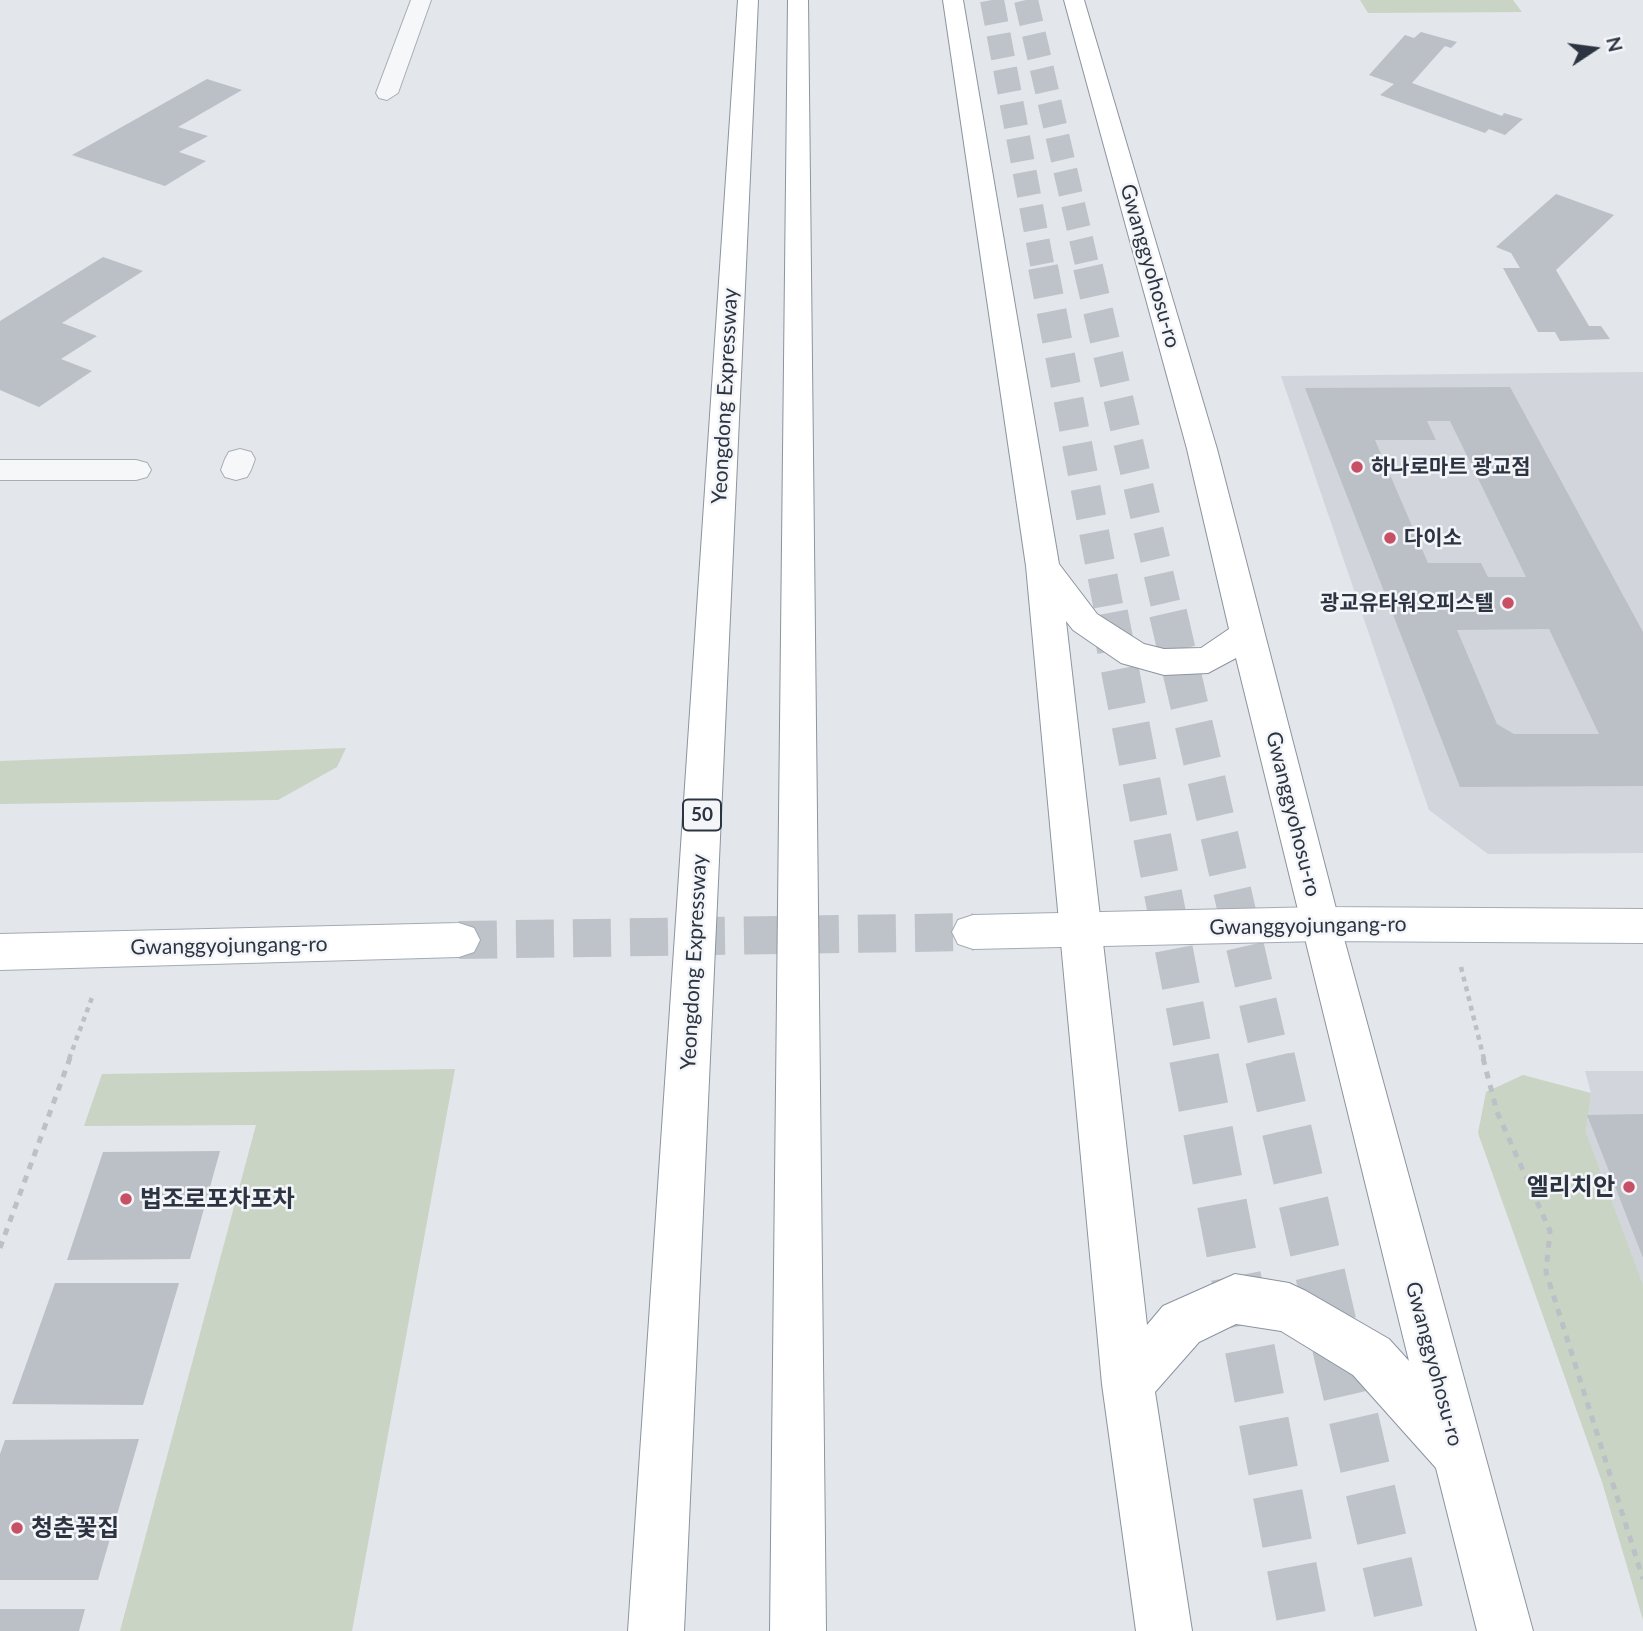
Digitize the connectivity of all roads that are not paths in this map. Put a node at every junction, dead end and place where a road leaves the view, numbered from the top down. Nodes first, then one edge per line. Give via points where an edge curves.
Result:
1 (421, 0) edge
2 (748, 0) edge
3 (798, 0) edge
4 (953, 0) edge
5 (1074, 0) edge
6 (387, 93) dead end
7 (0, 470) edge
8 (136, 470) dead end
9 (1043, 566) junction
10 (1248, 633) junction
11 (1320, 923) junction
12 (1643, 926) edge
13 (1079, 930) junction
14 (973, 932) tunnel mouth
15 (459, 940) tunnel mouth
16 (0, 952) edge
17 (1128, 1384) junction
18 (1458, 1453) junction
19 (656, 1631) edge
20 (798, 1631) edge
21 (1164, 1631) edge
22 (1505, 1631) edge

1 - 6 lane
2 - 19 main road, Yeongdong Expressway / 50
3 - 20 main road
4 - 9 main road
5 - 10 main road, Gwanggyohosu-ro via 1202,449
7 - 8 lane
9 - 10 main road via 1085,622 1133,654 1164,662 1208,660
9 - 13 main road
10 - 11 main road, Gwanggyohosu-ro
11 - 12 main road, Gwanggyojungang-ro
11 - 13 main road, Gwanggyojungang-ro
11 - 18 main road, Gwanggyohosu-ro
13 - 14 main road, Gwanggyojungang-ro
13 - 17 main road
15 - 16 main road, Gwanggyojungang-ro
17 - 18 main road via 1181,1324 1235,1299 1289,1308 1371,1357
17 - 21 main road
18 - 22 main road, Gwanggyohosu-ro

